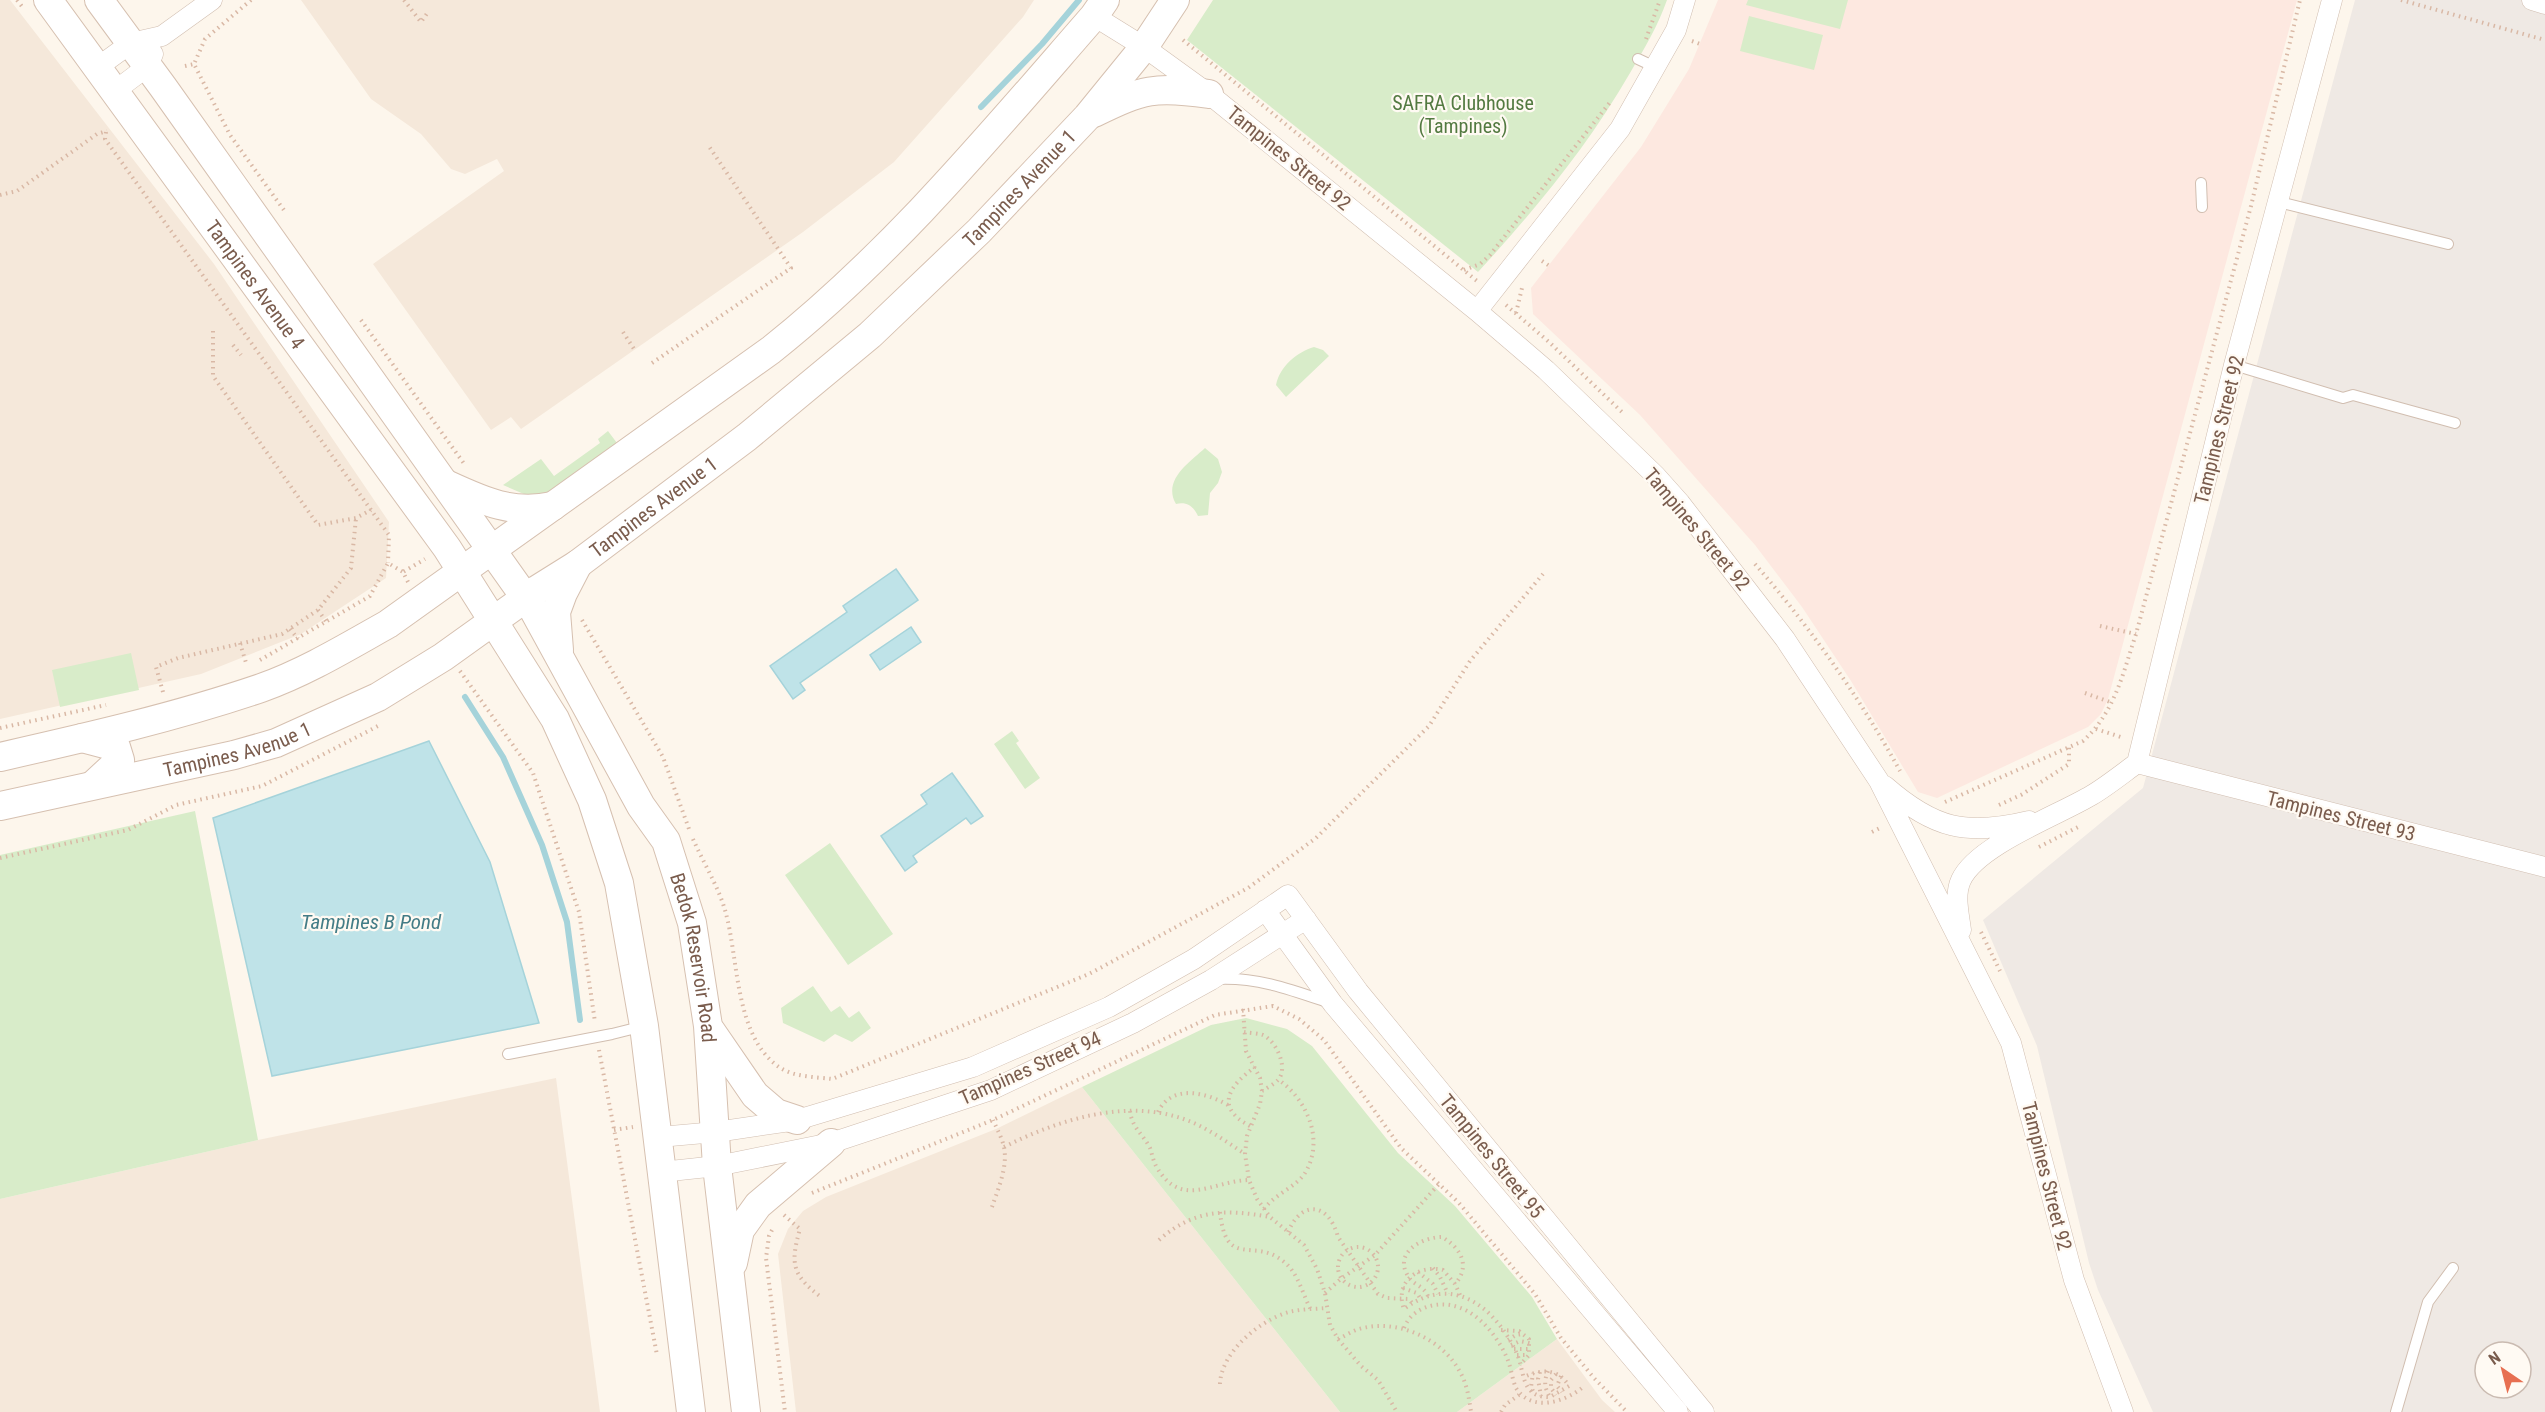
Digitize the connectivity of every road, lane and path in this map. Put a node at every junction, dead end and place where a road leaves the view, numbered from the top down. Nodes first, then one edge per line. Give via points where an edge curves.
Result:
1 (48, 0) edge
2 (99, 0) edge
3 (212, 0) edge
4 (251, 0) edge
5 (404, 0) edge
6 (1175, 0) edge
7 (1660, 0) edge
8 (1685, 0) edge
9 (2300, 0) edge
10 (2332, 0) edge
11 (2401, 0) edge
12 (2532, 0) edge
13 (2545, 4) edge
14 (1099, 8) edge
15 (428, 12) dead end
16 (162, 36) junction
17 (1688, 39) dead end
18 (1183, 40) dead end
19 (2545, 40) edge
20 (131, 43) junction
21 (1703, 45) dead end
22 (1144, 47) junction
23 (1645, 62) junction
24 (194, 64) junction
25 (148, 66) junction
26 (185, 66) dead end
27 (98, 67) junction
28 (115, 91) junction
29 (1209, 94) junction
30 (1614, 98) dead end
31 (1087, 117) junction
32 (708, 145) dead end
33 (2201, 183) dead end
34 (0, 195) edge
35 (2279, 202) junction
36 (2202, 207) dead end
37 (290, 219) dead end
38 (2448, 244) dead end
39 (1542, 261) dead end
40 (1551, 267) dead end
41 (1463, 270) junction
42 (1492, 292) junction
43 (1477, 311) junction
44 (357, 314) dead end
45 (213, 331) dead end
46 (623, 332) dead end
47 (233, 345) dead end
48 (636, 352) dead end
49 (241, 355) dead end
50 (652, 363) dead end
51 (2234, 365) junction
52 (2455, 423) dead end
53 (459, 479) junction
54 (553, 506) junction
55 (371, 510) junction
56 (356, 518) junction
57 (492, 549) junction
58 (388, 563) junction
59 (578, 564) junction
60 (462, 571) junction
61 (403, 572) dead end
62 (1543, 574) dead end
63 (526, 598) junction
64 (318, 610) junction
65 (581, 618) dead end
66 (494, 621) junction
67 (327, 623) junction
68 (2100, 626) dead end
69 (291, 629) junction
70 (2136, 634) junction
71 (298, 639) junction
72 (240, 643) junction
73 (559, 654) junction
74 (247, 666) junction
75 (237, 669) dead end
76 (173, 689) dead end
77 (163, 692) junction
78 (2085, 693) dead end
79 (151, 694) dead end
80 (116, 702) dead end
81 (2114, 703) junction
82 (0, 728) edge
83 (2096, 729) junction
84 (82, 738) junction
85 (2141, 743) junction
86 (2069, 747) junction
87 (0, 757) edge
88 (2137, 763) junction
89 (1879, 781) junction
90 (91, 786) junction
91 (176, 805) dead end
92 (0, 806) edge
93 (1947, 807) dead end
94 (1990, 809) dead end
95 (2050, 816) junction
96 (2088, 822) dead end
97 (2037, 848) dead end
98 (0, 858) edge
99 (2545, 867) edge
100 (1288, 895) joint
101 (1265, 910) junction
102 (1306, 919) junction
103 (1284, 933) junction
104 (1963, 944) junction
105 (1210, 980) junction
106 (1333, 1004) junction
107 (1243, 1009) junction
108 (644, 1026) junction
109 (708, 1026) junction
110 (1244, 1032) junction
111 (508, 1054) dead end
112 (1255, 1067) junction
113 (1279, 1080) junction
114 (1262, 1091) junction
115 (1228, 1106) junction
116 (1131, 1111) junction
117 (1158, 1112) junction
118 (797, 1120) junction
119 (993, 1120) junction
120 (1250, 1125) junction
121 (716, 1132) junction
122 (659, 1137) junction
123 (831, 1143) junction
124 (1004, 1147) junction
125 (1245, 1154) junction
126 (717, 1166) junction
127 (661, 1172) junction
128 (1249, 1180) junction
129 (1439, 1184) junction
130 (801, 1197) dead end
131 (992, 1207) dead end
132 (788, 1208) dead end
133 (1264, 1209) junction
134 (1220, 1212) junction
135 (782, 1214) junction
136 (1270, 1217) junction
137 (1288, 1232) junction
138 (1159, 1240) dead end
139 (1347, 1250) junction
140 (1375, 1255) junction
141 (1358, 1267) junction
142 (1432, 1268) junction
143 (2453, 1268) dead end
144 (1417, 1271) junction
145 (1342, 1278) junction
146 (1409, 1278) junction
147 (729, 1281) junction
148 (1370, 1283) junction
149 (1455, 1284) junction
150 (1403, 1288) junction
151 (1325, 1293) junction
152 (1438, 1294) junction
153 (1449, 1294) junction
154 (1460, 1294) junction
155 (1428, 1296) junction
156 (821, 1297) dead end
157 (1401, 1298) junction
158 (1420, 1298) junction
159 (1412, 1303) junction
160 (1327, 1308) junction
161 (1311, 1310) junction
162 (1404, 1328) junction
163 (1501, 1330) junction
164 (1524, 1334) junction
165 (1338, 1339) junction
166 (1508, 1340) junction
167 (1530, 1343) junction
168 (1513, 1347) junction
169 (1530, 1349) junction
170 (1517, 1355) junction
171 (1529, 1356) junction
172 (1520, 1365) junction
173 (1541, 1371) junction
174 (1548, 1371) junction
175 (1533, 1373) junction
176 (1556, 1374) junction
177 (1561, 1376) junction
178 (1524, 1377) junction
179 (1220, 1384) dead end
180 (1584, 1387) dead end
181 (1562, 1392) junction
182 (1535, 1394) junction
183 (1519, 1395) junction
184 (1556, 1395) junction
185 (1541, 1397) junction
186 (1550, 1397) junction
187 (691, 1412) edge
188 (746, 1412) edge
189 (785, 1412) edge
190 (1397, 1412) edge
191 (1471, 1412) edge
192 (1501, 1412) edge
193 (1627, 1412) edge
194 (1678, 1412) edge
195 (1704, 1412) edge
196 (2123, 1412) edge
197 (2396, 1412) edge

1 - 27 main road, Tampines Avenue 4
2 - 20 main road, Tampines Avenue 4
3 - 16 street
4 - 24 path via 205,39
5 - 15 path via 421,22
6 - 22 main road, Tampines Avenue 1
7 - 23 path via 1645,41
8 - 23 street via 1676,30
9 - 70 path via 2251,206
10 - 35 street, Tampines Street 92
11 - 19 path
12 - 13 street
14 - 22 street, Tampines Street 92
14 - 54 main road via 958,173 831,300 771,350
16 - 20 street
16 - 25 street
17 - 21 path
18 - 41 path
20 - 25 main road, Tampines Avenue 4
20 - 27 street
22 - 29 street, Tampines Street 92
22 - 31 main road, Tampines Avenue 1
23 - 42 street via 1620,129
24 - 26 path
24 - 37 path via 230,135
25 - 28 street
25 - 53 main road, Tampines Avenue 4
27 - 28 main road, Tampines Avenue 4
28 - 60 main road, Tampines Avenue 4
29 - 31 main road via 1169,88 1141,92
29 - 43 street, Tampines Street 92
30 - 41 path via 1490,255 1480,264
31 - 59 main road, Tampines Avenue 1 via 979,231 870,336 747,437
32 - 50 path via 791,268
33 - 36 lane
34 - 55 path via 17,191 97,134 106,132 105,139
35 - 38 lane
35 - 51 street, Tampines Street 92
39 - 40 path
41 - 42 path
42 - 43 street
43 - 89 street, Tampines Street 92 via 1546,370 1680,503 1785,639
44 - 53 path via 447,436
45 - 56 path via 213,376 318,525
46 - 48 path
47 - 49 path
51 - 52 lane via 2343,398 2353,395
51 - 85 street, Tampines Street 92
53 - 54 main road via 490,504 531,511
53 - 57 main road, Tampines Avenue 4
54 - 57 main road
55 - 56 path
55 - 58 path via 389,535
56 - 64 path via 351,568
57 - 60 main road
57 - 63 main road, Bedok Reservoir Road
58 - 61 path
58 - 67 path via 370,596
59 - 63 main road, Tampines Avenue 1
59 - 73 main road via 556,612
60 - 66 main road
60 - 84 main road via 388,624 282,679 136,726
62 - 65 path via 1470,662 1429,726 1316,838 1248,888 1089,974 832,1079 780,1068 762,1051 747,1023 725,909 692,837 663,757
63 - 66 main road, Tampines Avenue 1
63 - 73 main road, Bedok Reservoir Road
64 - 67 path
64 - 69 path
66 - 90 main road, Tampines Avenue 1 via 378,697 276,743
66 - 108 main road via 555,719 592,800 619,883
67 - 71 path
68 - 70 path
69 - 71 path
69 - 72 path
70 - 81 path
71 - 74 path
72 - 74 path
72 - 77 path via 156,667
73 - 109 main road, Bedok Reservoir Road via 641,806 666,841 692,923
74 - 75 path
76 - 77 path
77 - 79 path
78 - 81 path
80 - 82 path
81 - 83 path
83 - 85 path
83 - 86 path
84 - 87 main road
84 - 90 main road via 116,747 120,760
85 - 88 street, Tampines Street 92
86 - 93 path via 1980,788 1936,802
86 - 94 path via 2069,764
88 - 95 street, Tampines Street 92 via 2092,795
88 - 99 street, Tampines Street 93
89 - 95 street, Tampines Street 92 via 1921,815 1948,825 1975,830 1999,828
89 - 104 street, Tampines Street 92
90 - 92 main road, Tampines Avenue 1
91 - 98 path via 128,830
95 - 104 street, Tampines Street 92 via 1975,860 1961,879 1957,896
96 - 97 path
100 - 101 street, Tampines Street 94
100 - 102 street, Tampines Street 95
101 - 103 street, Tampines Street 95
101 - 118 street, Tampines Street 94 via 1194,959 1109,1007 973,1067
102 - 103 street, Tampines Street 94
102 - 195 street, Tampines Street 95 via 1365,1001
103 - 105 street, Tampines Street 94
103 - 106 street, Tampines Street 95
104 - 196 street, Tampines Street 92 via 2011,1042 2074,1280
105 - 106 lane via 1242,978 1278,985
105 - 123 street, Tampines Street 94 via 1132,1023 991,1090
106 - 194 street, Tampines Street 95
107 - 110 path
107 - 119 path via 1215,1015
107 - 129 path via 1273,1006 1299,1019 1324,1040 1401,1148
108 - 111 lane
108 - 122 main road
109 - 118 main road via 755,1095 776,1113
109 - 121 main road, Bedok Reservoir Road
110 - 112 path via 1246,1051
110 - 113 path via 1262,1035 1272,1042 1280,1056
112 - 114 path
112 - 115 path via 1230,1090
113 - 114 path
113 - 133 path via 1308,1114 1314,1134 1305,1173
114 - 120 path
115 - 117 path via 1195,1092 1176,1095 1162,1104
115 - 120 path via 1238,1119
116 - 117 path
116 - 124 path via 1071,1119 1039,1129
116 - 128 path via 1136,1130 1150,1148 1155,1164 1176,1188 1196,1191
117 - 125 path via 1212,1132
118 - 121 street, Tampines Street 94
119 - 124 path
119 - 130 path
120 - 125 path
121 - 122 street, Tampines Street 94
121 - 126 main road, Bedok Reservoir Road
122 - 127 main road
123 - 126 street, Tampines Street 94
123 - 147 main road via 758,1205 740,1230
124 - 131 path via 1001,1182
125 - 128 path
126 - 127 street, Tampines Street 94
126 - 147 main road, Bedok Reservoir Road
127 - 187 main road
128 - 133 path
129 - 140 path
129 - 193 path via 1535,1294 1561,1338
132 - 135 path
133 - 136 path
134 - 136 path
134 - 138 path via 1184,1222
134 - 161 path via 1222,1231 1229,1243 1237,1248 1269,1252 1284,1261 1296,1275
135 - 156 path via 800,1229 793,1252 794,1268 805,1285
135 - 189 path via 769,1236 765,1258
136 - 137 path
137 - 139 path via 1293,1218 1316,1209 1327,1213
137 - 151 path via 1304,1245
139 - 140 path via 1365,1248
139 - 141 path
139 - 145 path via 1338,1266
140 - 141 path
140 - 148 path via 1377,1273
141 - 145 path
141 - 148 path
142 - 144 path
142 - 149 path via 1443,1270
142 - 153 path
143 - 197 lane via 2428,1302
144 - 146 path
144 - 152 path via 1433,1284
145 - 148 path via 1352,1286
145 - 151 path
146 - 149 path via 1405,1259 1410,1248 1420,1240 1442,1237 1462,1255 1463,1275
146 - 150 path
146 - 155 path via 1425,1289
147 - 188 main road, Bedok Reservoir Road
148 - 157 path via 1378,1294
149 - 154 path
150 - 157 path
150 - 158 path
151 - 160 path
152 - 153 path
152 - 155 path
153 - 154 path
154 - 163 path via 1480,1305
155 - 158 path
157 - 159 path
157 - 159 path via 1404,1309
158 - 159 path
160 - 161 path
160 - 165 path
161 - 179 path via 1290,1311 1256,1330 1235,1349 1223,1368
162 - 165 path via 1359,1329
162 - 183 path via 1416,1312 1430,1305 1444,1303 1468,1310 1498,1343
162 - 191 path via 1430,1340 1449,1356 1460,1371
163 - 164 path via 1513,1329
163 - 166 path
164 - 166 path
164 - 167 path
165 - 190 path via 1378,1380
166 - 168 path
167 - 168 path via 1520,1341
167 - 169 path
168 - 169 path
168 - 170 path
169 - 171 path
170 - 171 path
170 - 172 path
171 - 172 path
172 - 178 path
173 - 174 path
173 - 175 path
173 - 185 path
174 - 176 path
174 - 186 path via 1545,1389
175 - 178 path
175 - 182 path via 1531,1387
176 - 177 path
176 - 184 path via 1551,1380
177 - 181 path via 1557,1386
177 - 181 path via 1569,1386
178 - 182 path
180 - 183 path via 1560,1404 1541,1409
181 - 184 path
182 - 185 path
183 - 192 path
184 - 186 path
185 - 186 path

